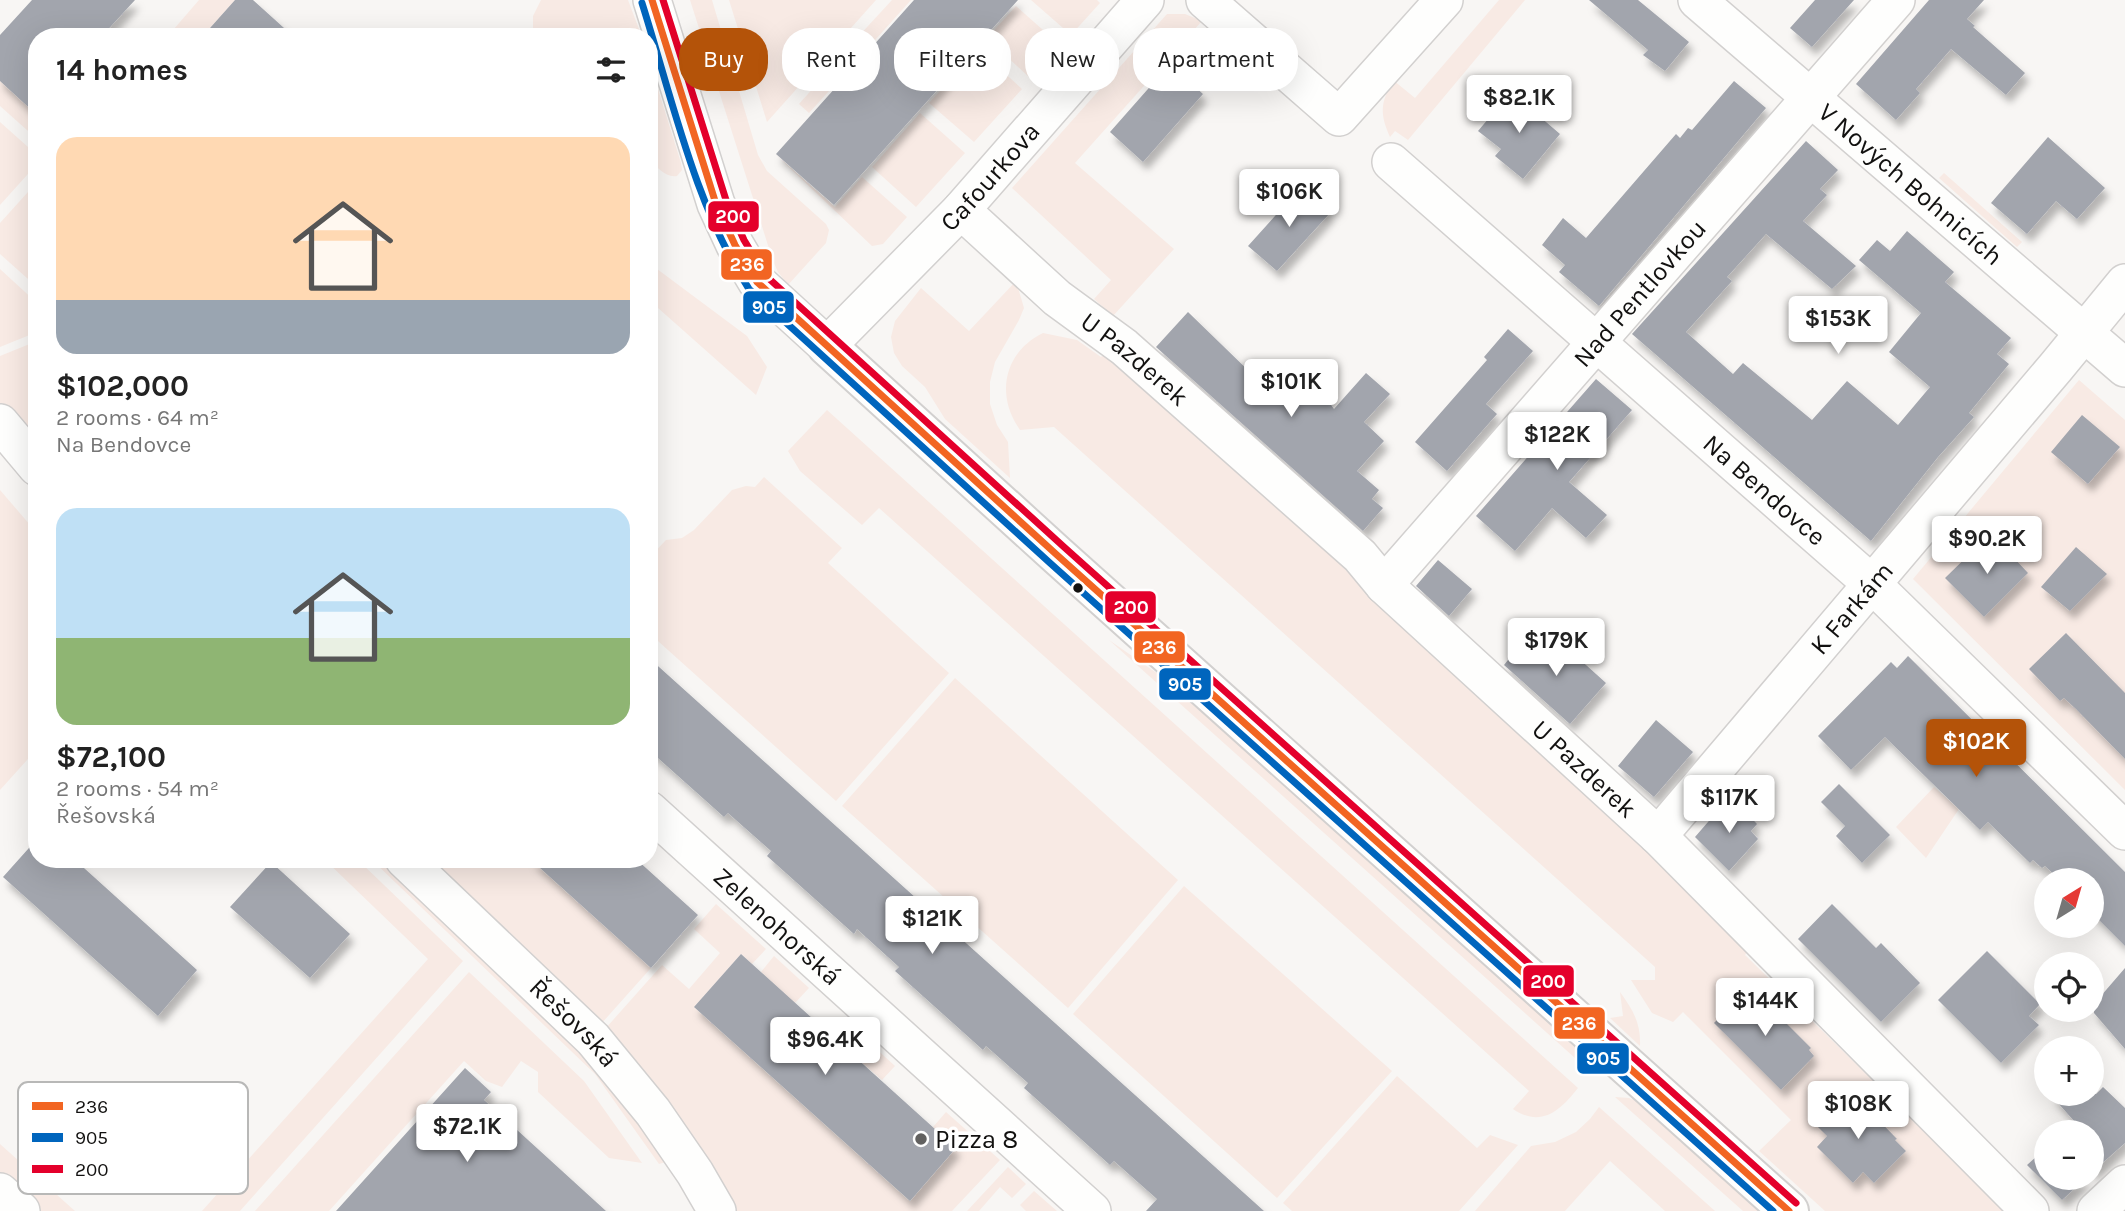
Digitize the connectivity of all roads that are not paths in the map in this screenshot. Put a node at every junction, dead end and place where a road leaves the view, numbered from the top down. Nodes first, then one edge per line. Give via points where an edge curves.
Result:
1 (652, 0) edge
2 (1145, 0) edge
3 (1205, 0) edge
4 (1444, 0) edge
5 (1697, 0) edge
6 (1896, 0) edge
7 (1811, 99) junction
8 (1391, 162) dead end
9 (961, 210) junction
10 (2125, 283) edge
11 (2085, 332) junction
12 (1595, 341) junction
13 (827, 346) junction
14 (2125, 368) edge
15 (0, 423) edge
16 (28, 456) edge
17 (1872, 584) junction
18 (1384, 585) junction
19 (658, 818) edge
20 (2125, 831) edge
21 (1658, 836) junction
22 (413, 868) edge
23 (2125, 1184) edge
24 (0, 1192) edge
25 (21, 1211) edge
26 (717, 1211) edge
27 (1092, 1211) edge
28 (1790, 1211) edge
29 (2030, 1211) edge
30 (2095, 1211) edge

1 - 13 street via 716,204 735,245 757,282
2 - 9 street, Cafourkova
3 - 4 street via 1339,117
5 - 7 street, V Nových Bohnicích
6 - 7 street, Nad Pentlovkou
7 - 11 street, V Nových Bohnicích
7 - 12 street, Nad Pentlovkou
8 - 12 street, Na Bendovce
9 - 13 street, Cafourkova
9 - 18 street, U Pazderek via 1057,298 1124,347 1289,491 1360,556
10 - 11 street, K Farkám
11 - 14 street, V Nových Bohnicích
11 - 17 street, K Farkám
12 - 17 street, Na Bendovce
12 - 18 street, Nad Pentlovkou
13 - 28 street
15 - 16 street
17 - 20 street, Na Bendovce
17 - 21 street, K Farkám
18 - 21 street, U Pazderek
19 - 27 street, Zelenohorská
21 - 29 street, U Pazderek
22 - 26 street, Řešovská via 593,1039 653,1112
23 - 30 street
24 - 25 street

